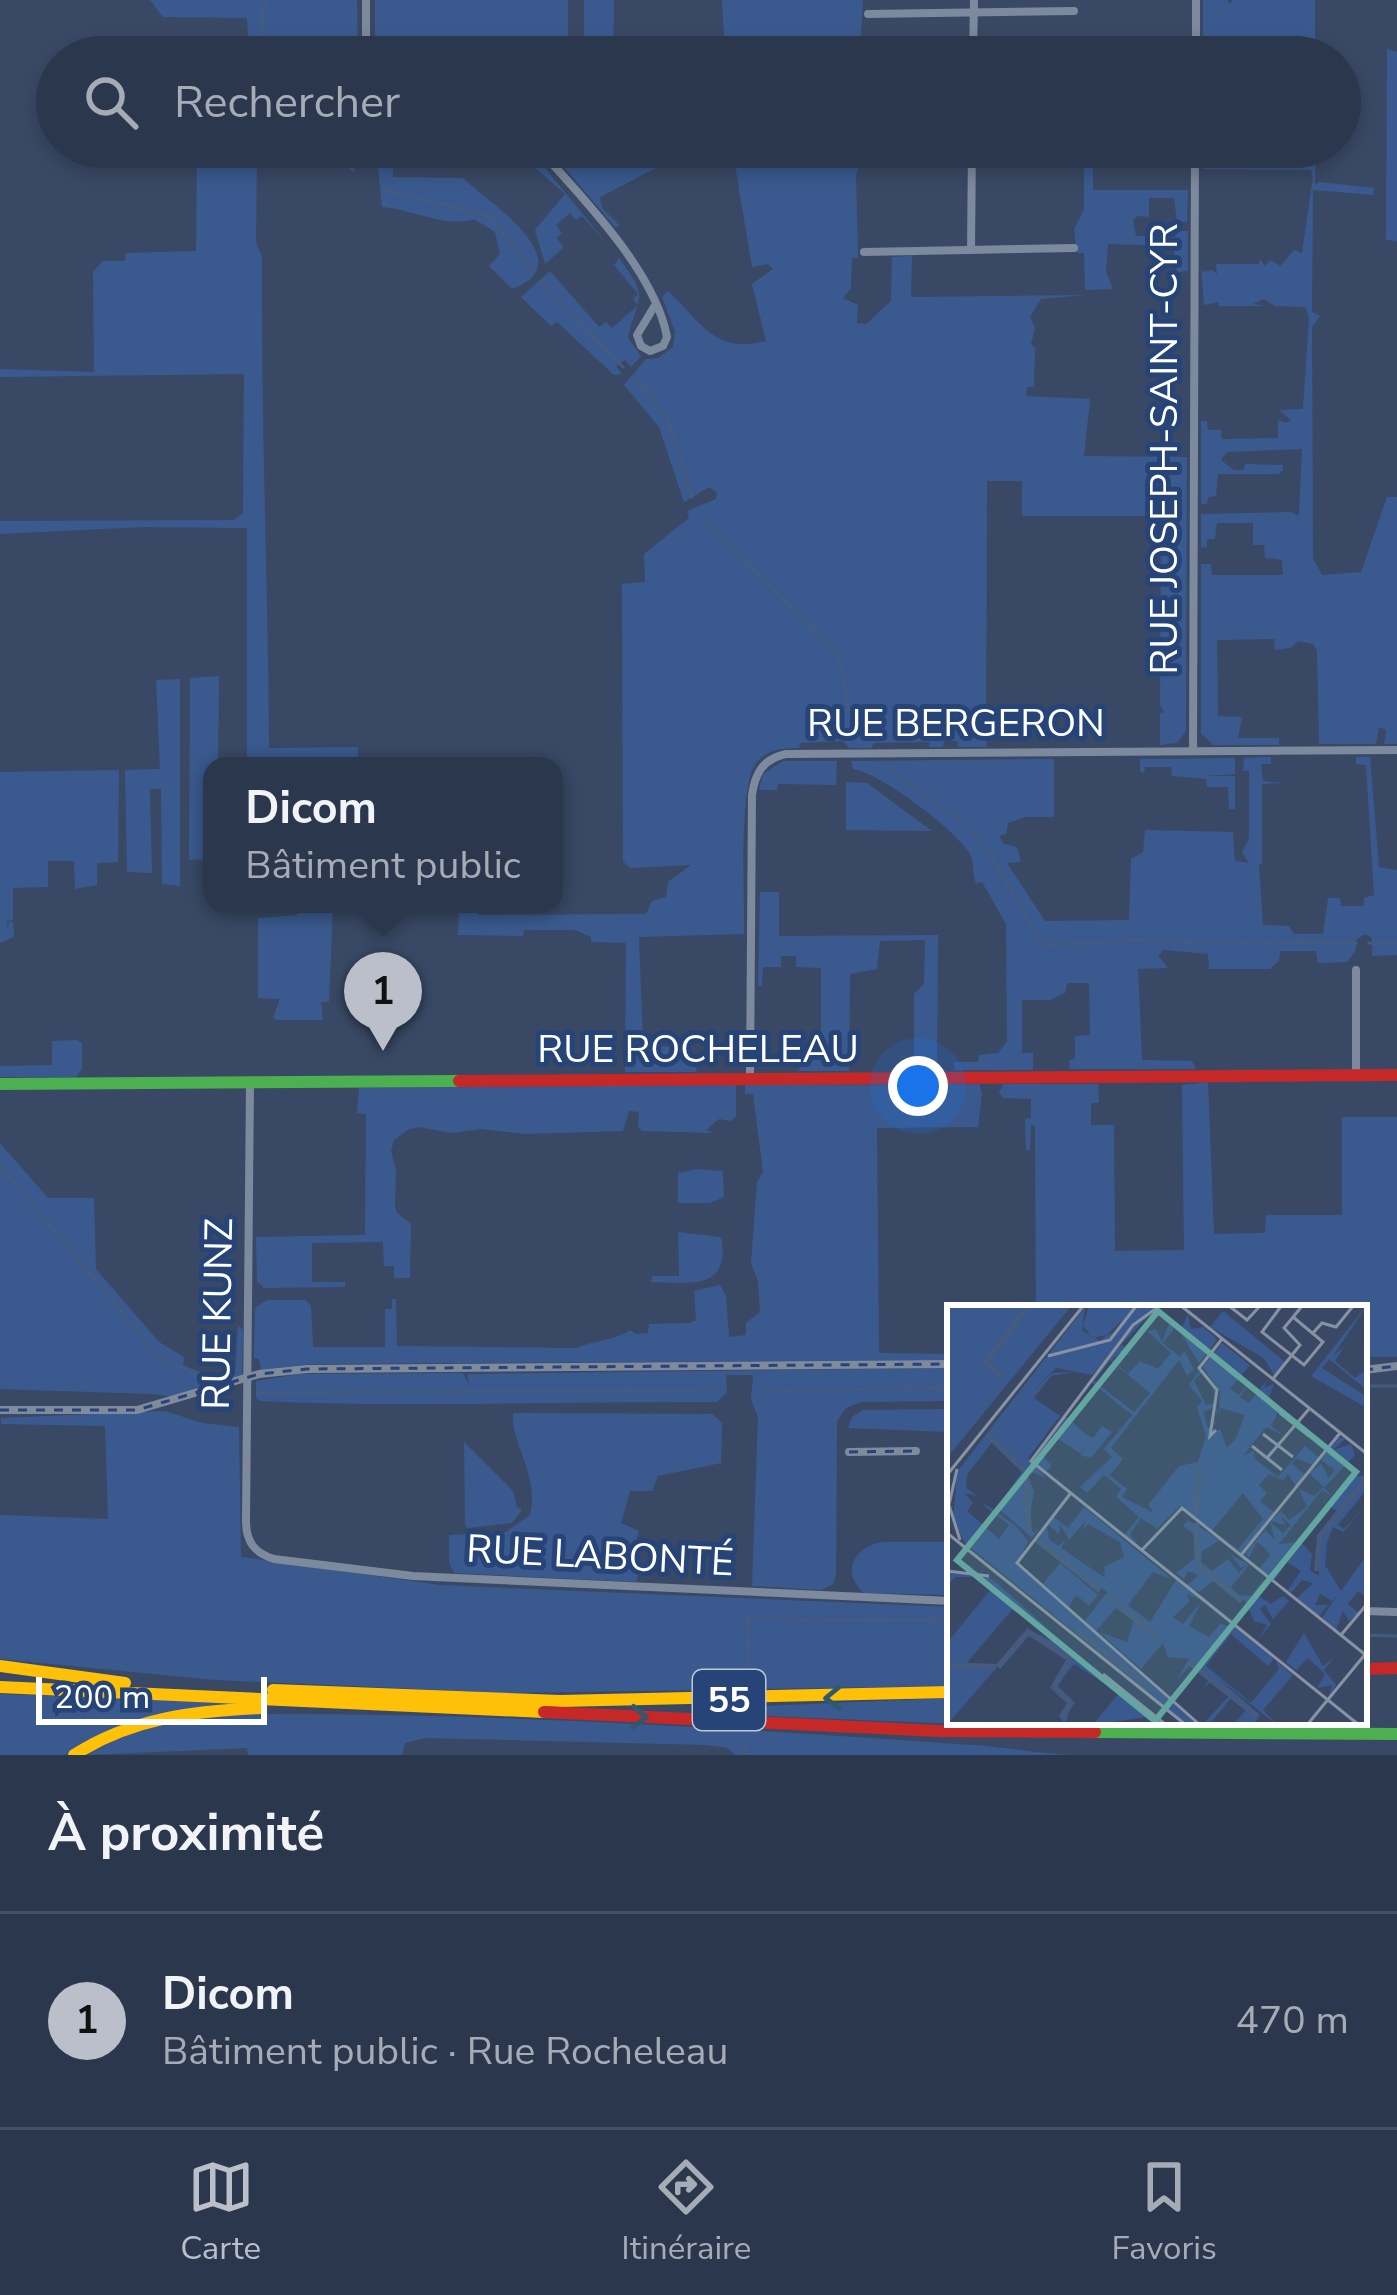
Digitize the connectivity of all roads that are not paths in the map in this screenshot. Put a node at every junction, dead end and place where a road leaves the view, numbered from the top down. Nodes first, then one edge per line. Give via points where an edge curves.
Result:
1 (366, 0) edge
2 (974, 0) edge
3 (1196, 0) edge
4 (1074, 10) dead end
5 (974, 13) junction
6 (868, 14) dead end
7 (366, 36) edge
8 (973, 36) edge
9 (1196, 36) edge
10 (555, 168) edge
11 (972, 168) edge
12 (1196, 168) edge
13 (1074, 248) dead end
14 (971, 250) junction
15 (864, 252) dead end
16 (654, 307) junction
17 (1397, 750) edge
18 (1193, 752) junction
19 (1356, 970) dead end
20 (1397, 1075) edge
21 (1357, 1076) junction
22 (750, 1078) junction
23 (250, 1082) junction
24 (0, 1084) edge
25 (252, 1546) joint
26 (947, 1600) edge
27 (1367, 1611) edge
28 (1397, 1612) edge
29 (0, 1666) edge
30 (1397, 1668) edge
31 (1367, 1669) edge
32 (0, 1683) edge
33 (134, 1684) junction
34 (947, 1693) edge
35 (354, 1706) junction
36 (1397, 1734) edge
37 (74, 1755) edge

1 - 7 street
2 - 5 street
3 - 9 street
4 - 5 street
5 - 6 street
5 - 8 street
10 - 16 street via 611,233
11 - 14 street
12 - 18 street, RUE JOSEPH-SAINT-CYR
13 - 14 street
14 - 15 street
16 - 16 street via 637,334 650,351 667,340
17 - 18 street, RUE BERGERON
18 - 22 street, RUE BERGERON via 770,759 752,795
19 - 21 street
20 - 21 main road, RUE ROCHELEAU
21 - 22 main road, RUE ROCHELEAU
22 - 23 main road, RUE ROCHELEAU
23 - 24 main road, RUE ROCHELEAU
23 - 25 street, RUE KUNZ
25 - 26 street, RUE LABONTÉ via 274,1558 402,1576
27 - 28 street
29 - 33 main road
30 - 31 main road
32 - 33 main road
32 - 35 main road
34 -> 33 main road, 55 via 560,1701
35 -> 36 main road, 55 via 1022,1733
35 - 37 main road via 167,1715

